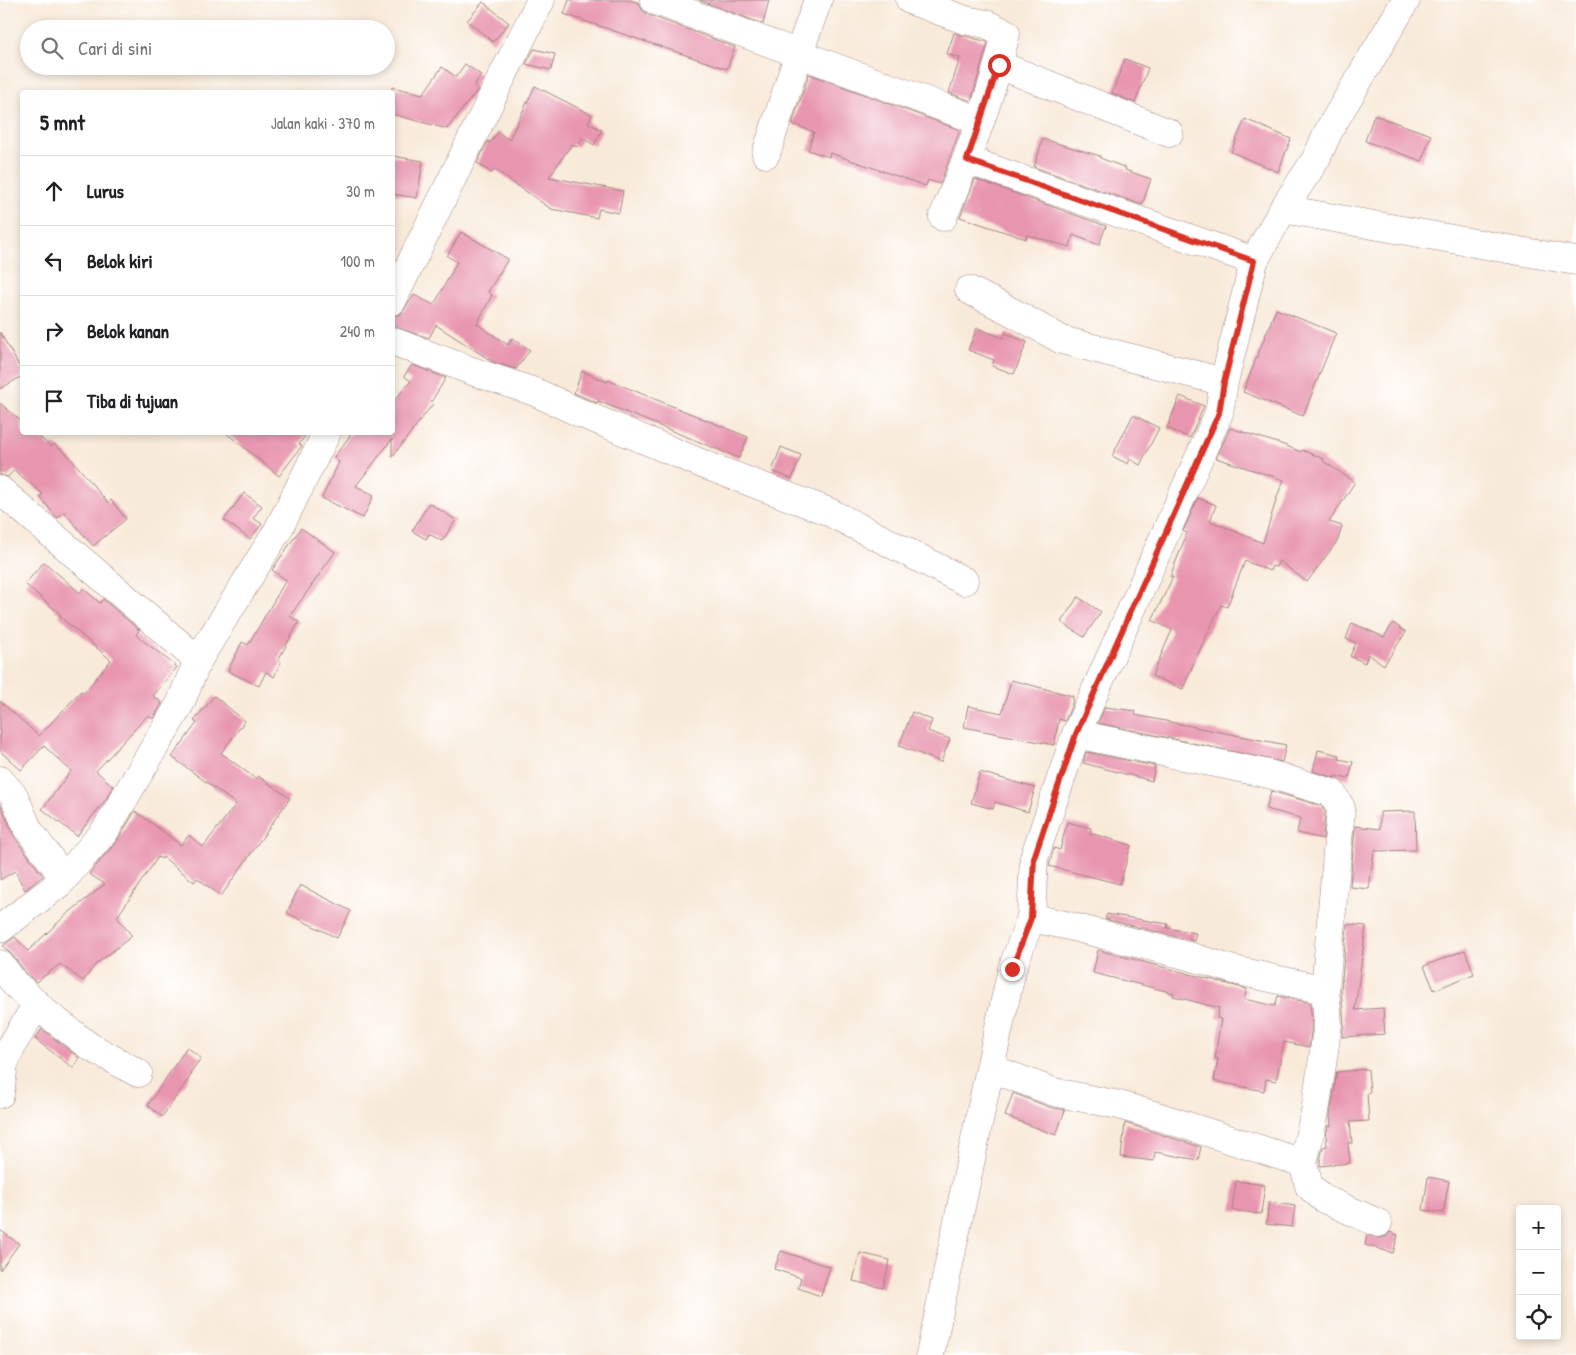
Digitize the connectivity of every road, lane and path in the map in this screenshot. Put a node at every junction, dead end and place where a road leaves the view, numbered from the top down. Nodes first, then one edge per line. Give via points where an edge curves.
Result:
1 (541, 0) edge
2 (654, 0) edge
3 (818, 0) edge
4 (910, 0) edge
5 (1406, 0) edge
6 (799, 53) junction
7 (999, 65) junction
8 (980, 121) junction
9 (1169, 133) dead end
10 (766, 154) dead end
11 (967, 160) junction
12 (1283, 209) junction
13 (944, 217) dead end
14 (1254, 261) junction
15 (1576, 261) edge
16 (969, 290) dead end
17 (395, 295) edge
18 (395, 342) edge
19 (1224, 382) junction
20 (326, 435) edge
21 (0, 490) edge
22 (964, 581) dead end
23 (198, 660) junction
24 (1076, 734) junction
25 (0, 780) edge
26 (64, 878) junction
27 (1031, 918) junction
28 (0, 929) edge
29 (0, 964) edge
30 (1325, 990) junction
31 (37, 1004) junction
32 (990, 1068) junction
33 (138, 1073) dead end
34 (0, 1094) edge
35 (1303, 1163) junction
36 (1378, 1223) dead end
37 (930, 1355) edge

1 - 17 street
2 - 6 street
3 - 6 street
4 - 7 street via 1006,33
5 - 12 street via 1329,130 1316,159
6 - 8 street
6 - 10 street
7 - 8 street
7 - 9 street
8 - 11 street
11 - 13 street
11 - 14 street
12 - 14 street
12 - 15 street
14 - 19 street
16 - 19 street via 1062,340
18 - 22 street via 535,392 696,461 828,511
19 - 24 street via 1219,413
20 - 23 street via 278,530
21 - 23 street
23 - 26 street via 180,704 104,831
24 - 27 street via 1034,858
24 - 30 street via 1269,774 1332,793 1341,808
25 - 26 street via 14,796 28,828
26 - 28 street
27 - 30 street
27 - 32 street via 1012,969
29 - 31 street via 15,984
30 - 35 street via 1328,1024 1315,1112
31 - 33 street via 90,1046
31 - 34 street via 4,1064
32 - 35 street via 1054,1092 1136,1110
32 - 37 street
35 - 36 street via 1309,1186 1324,1199

